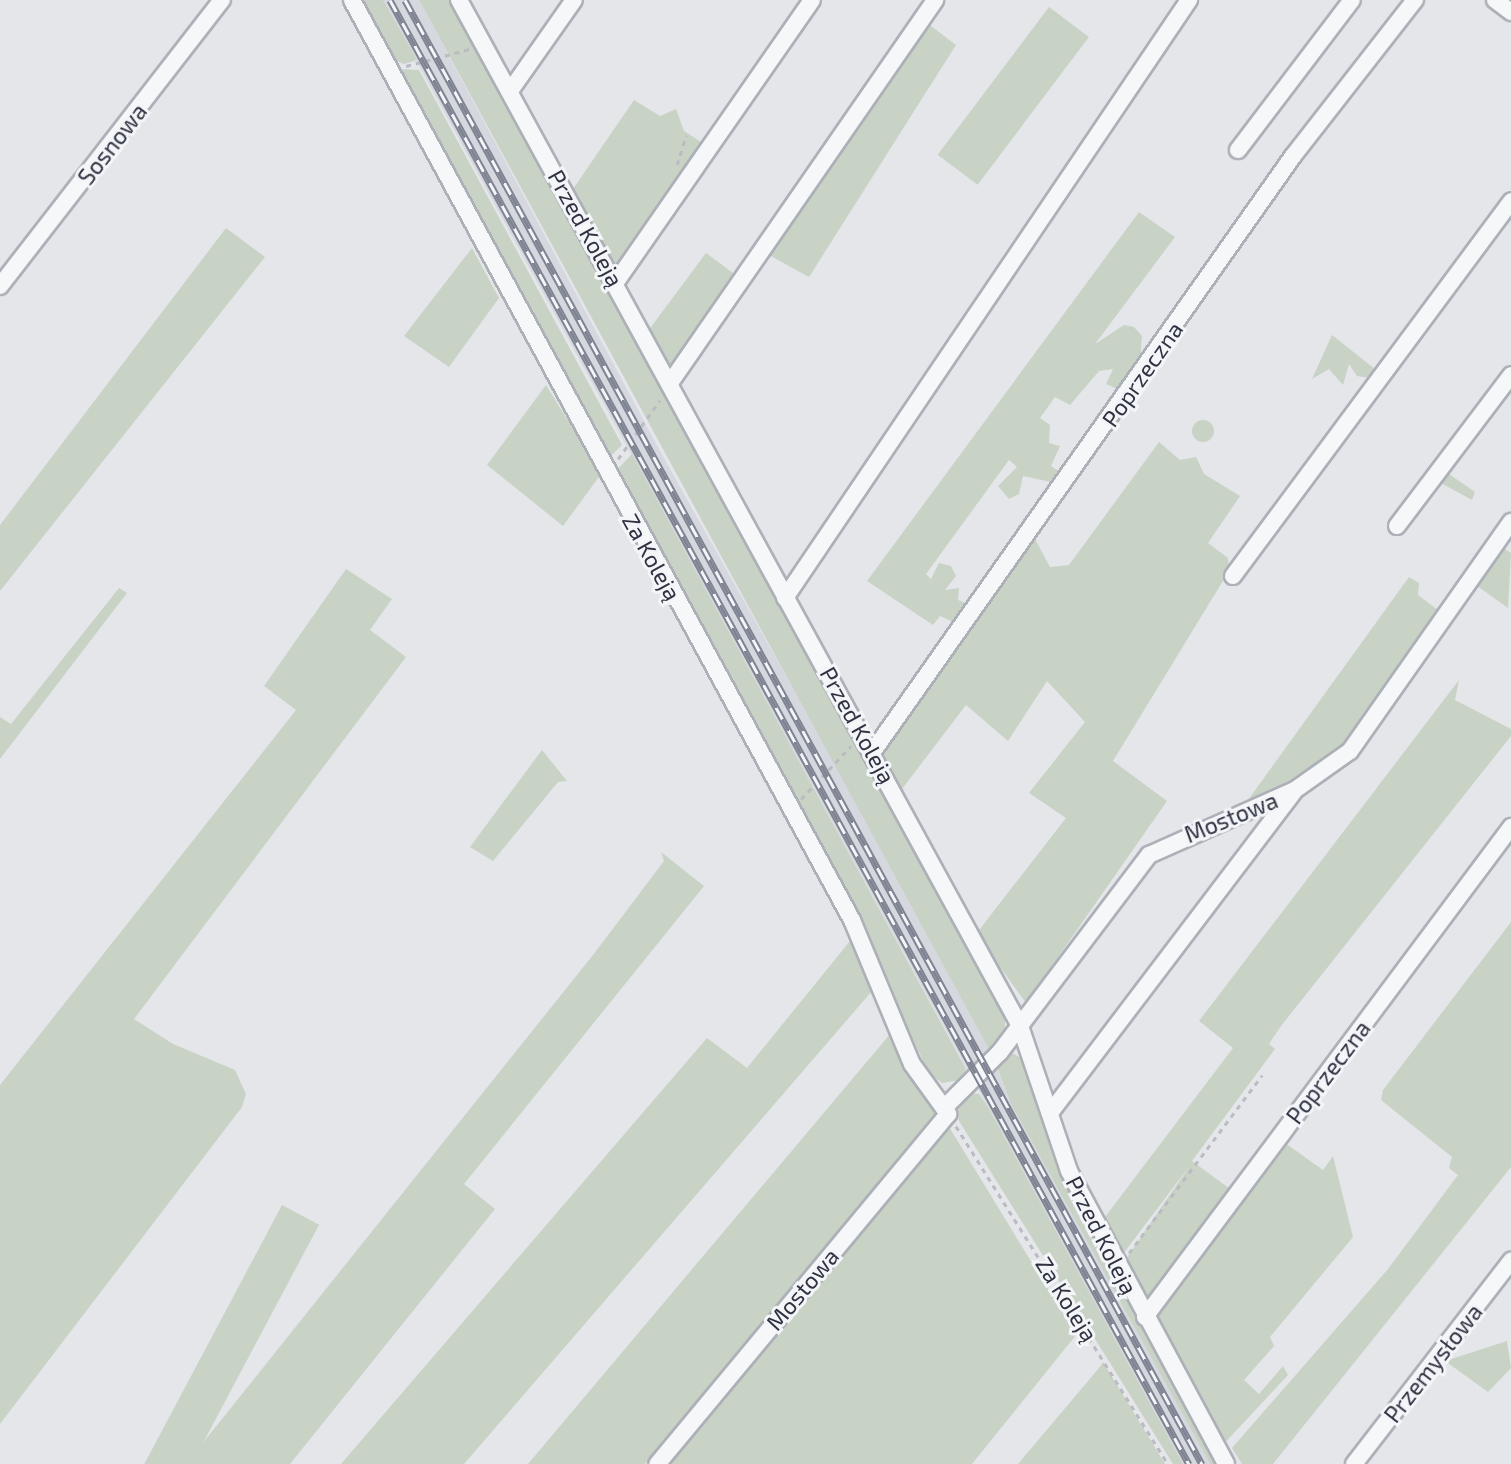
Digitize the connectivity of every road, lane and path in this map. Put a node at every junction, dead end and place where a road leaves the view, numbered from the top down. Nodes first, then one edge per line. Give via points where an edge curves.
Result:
1 (222, 0) edge
2 (352, 0) edge
3 (460, 0) edge
4 (575, 0) edge
5 (812, 0) edge
6 (935, 0) edge
7 (1189, 0) edge
8 (1352, 0) edge
9 (1415, 0) edge
10 (1494, 0) edge
11 (1511, 12) edge
12 (491, 51) junction
13 (382, 57) junction
14 (510, 91) junction
15 (1238, 150) dead end
16 (1511, 201) edge
17 (616, 282) junction
18 (0, 286) edge
19 (1511, 375) edge
20 (670, 382) junction
21 (606, 473) junction
22 (1511, 522) edge
23 (1397, 526) dead end
24 (1233, 576) dead end
25 (785, 598) junction
26 (870, 744) junction
27 (1295, 790) junction
28 (789, 804) junction
29 (1511, 827) edge
30 (1020, 1026) junction
31 (1262, 1075) dead end
32 (946, 1111) junction
33 (1050, 1113) junction
34 (963, 1136) dead end
35 (1511, 1261) edge
36 (1118, 1267) junction
37 (1145, 1317) junction
38 (657, 1464) edge
39 (1168, 1464) edge
40 (1226, 1464) edge
41 (1354, 1464) edge

1 - 18 street, Sosnowa
2 - 13 street, Za Koleją
3 - 12 street, Przed Koleją
4 - 14 street
5 - 17 street
6 - 20 street
7 - 25 street
8 - 15 street
9 - 26 street, Poprzeczna via 1293,156
10 - 11 street
12 - 13 path via 466,49 406,66
12 - 14 street, Przed Koleją
13 - 21 street, Za Koleją
14 - 17 street, Przed Koleją
16 - 24 street
17 - 20 street, Przed Koleją
19 - 23 street
20 - 21 path via 654,416
20 - 25 street, Przed Koleją
21 - 28 street, Za Koleją
22 - 27 street, Mostowa via 1350,751
25 - 26 street, Przed Koleją
26 - 28 path via 813,792
26 - 30 street, Przed Koleją
27 - 30 street, Mostowa via 1149,855
27 - 33 street
28 - 32 street, Za Koleją via 867,951 912,1064
29 - 37 street, Poprzeczna
30 - 32 street, Mostowa
30 - 33 street, Przed Koleją
31 - 36 path
32 - 38 street, Mostowa
33 - 36 street, Przed Koleją via 1069,1171
34 - 39 path, Za Koleją
35 - 41 street, Przemysłowa
36 - 37 street, Przed Koleją
37 - 40 street, Przed Koleją

